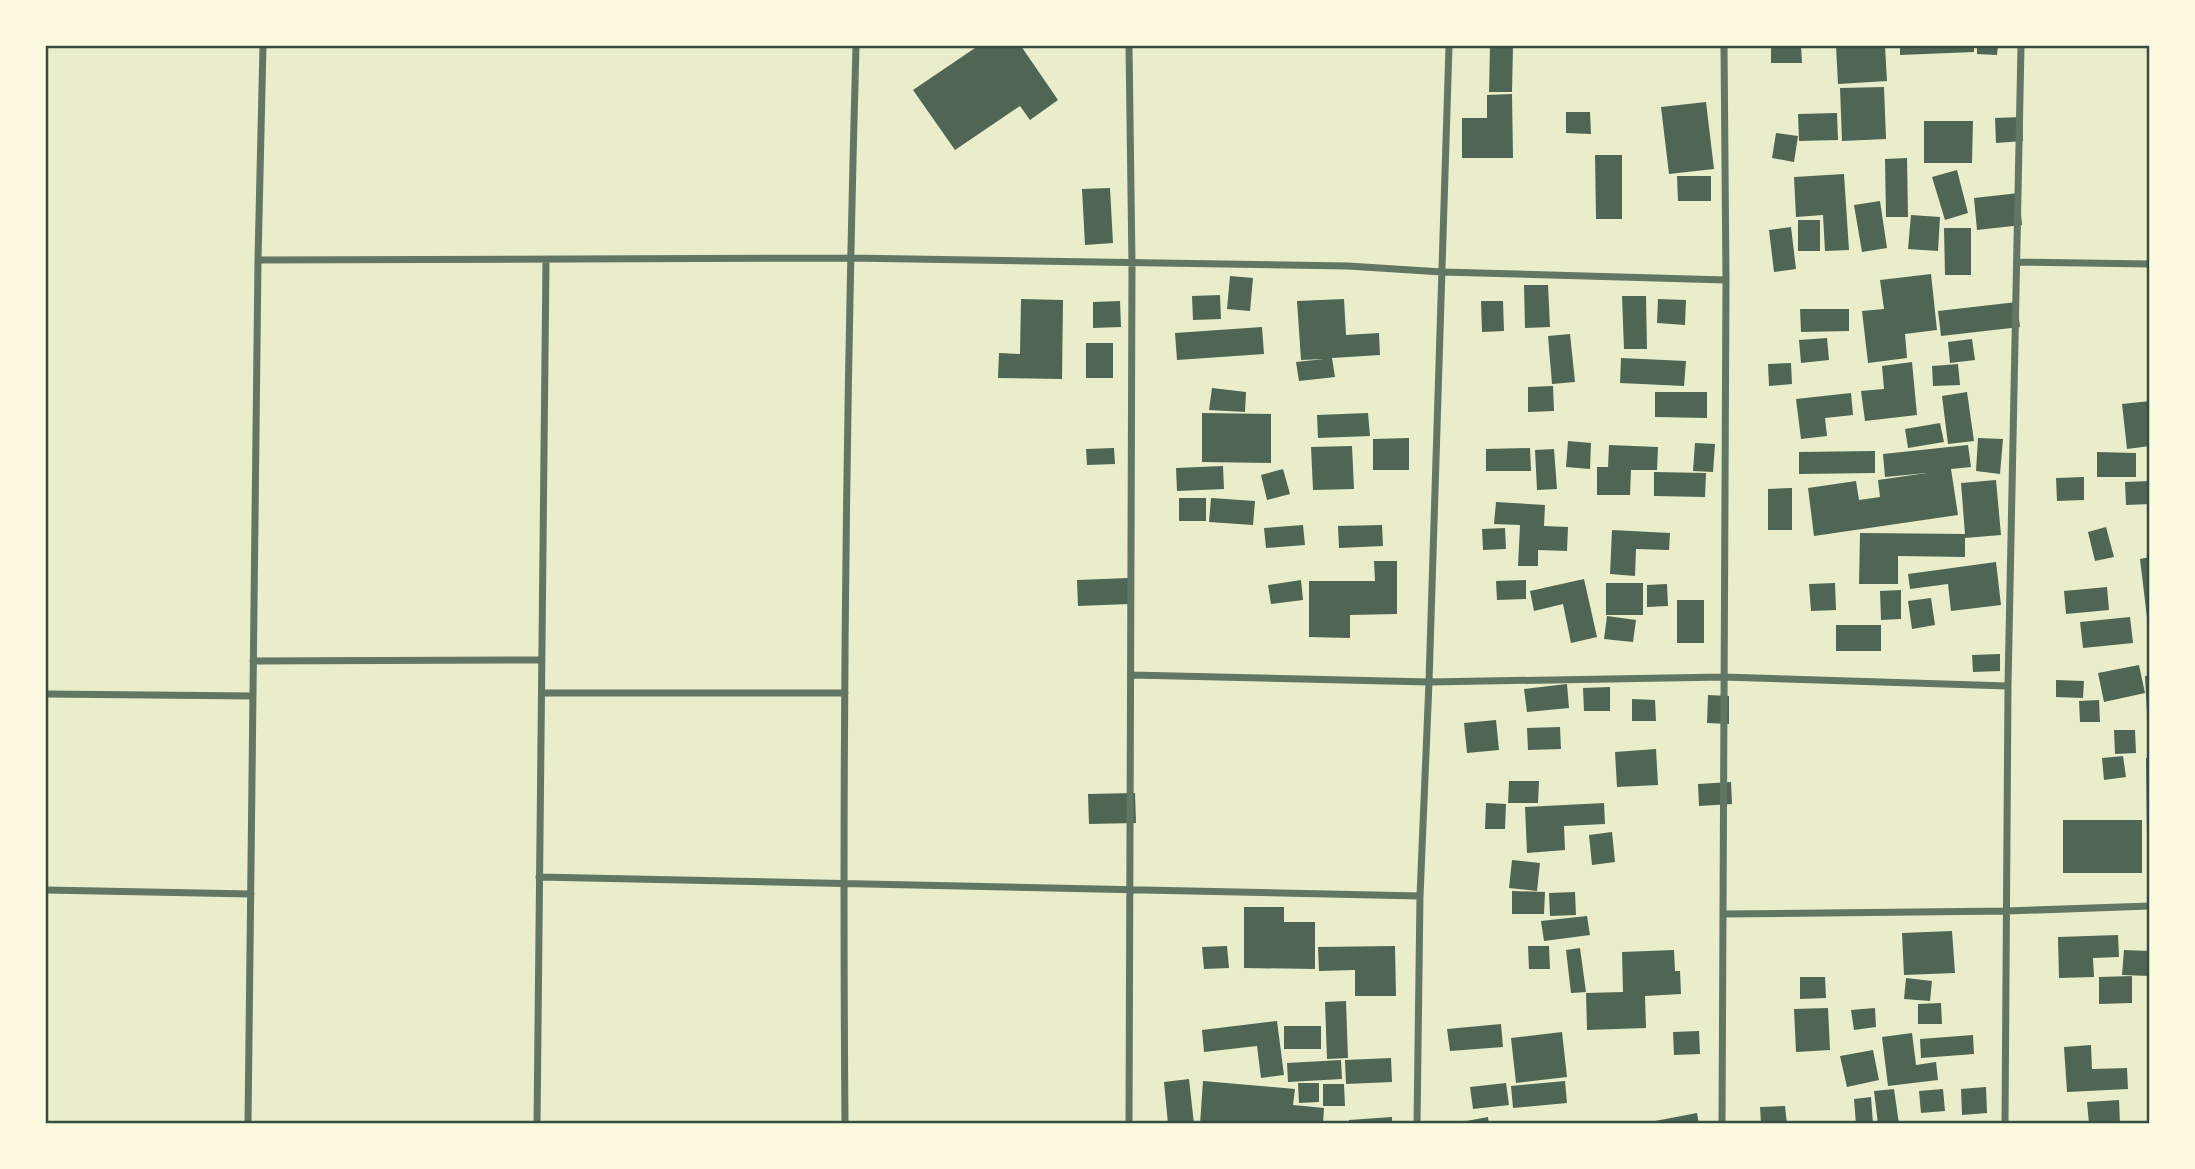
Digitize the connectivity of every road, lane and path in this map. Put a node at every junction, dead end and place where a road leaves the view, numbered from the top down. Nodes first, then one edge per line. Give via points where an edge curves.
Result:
1 (263, 46) edge
2 (856, 46) edge
3 (1129, 46) edge
4 (1449, 46) edge
5 (1724, 46) edge
6 (2021, 46) edge
7 (850, 258) junction
8 (258, 260) junction
9 (547, 260) junction
10 (2017, 262) junction
11 (1132, 264) junction
12 (2150, 264) edge
13 (1442, 272) junction
14 (1726, 281) junction
15 (542, 660) junction
16 (253, 661) junction
17 (1132, 675) junction
18 (1723, 677) junction
19 (1429, 682) junction
20 (2008, 686) junction
21 (542, 693) junction
22 (46, 694) edge
23 (845, 694) junction
24 (253, 696) junction
25 (539, 877) junction
26 (843, 883) junction
27 (46, 890) edge
28 (1131, 890) junction
29 (251, 894) junction
30 (1420, 896) junction
31 (2150, 906) edge
32 (2007, 911) junction
33 (1724, 914) junction
34 (248, 1124) edge
35 (537, 1124) edge
36 (845, 1124) edge
37 (1129, 1124) edge
38 (1417, 1124) edge
39 (1722, 1124) edge
40 (2006, 1124) edge

1 - 8 street
2 - 7 street
3 - 11 street
4 - 13 street
5 - 14 street
6 - 10 street
7 - 9 street
7 - 11 street
7 - 23 street
8 - 9 street
8 - 16 street
9 - 15 street
10 - 12 street
10 - 20 street
11 - 13 street via 1348,266
11 - 17 street
13 - 14 street
13 - 19 street
14 - 18 street
15 - 16 street
15 - 21 street
16 - 24 street
17 - 19 street
17 - 28 street
18 - 19 street
18 - 20 street
18 - 33 street
19 - 30 street
20 - 32 street
21 - 23 street
21 - 25 street
22 - 24 street
23 - 26 street
24 - 29 street
25 - 26 street
25 - 35 street
26 - 28 street
26 - 36 street
27 - 29 street
28 - 30 street
28 - 37 street
29 - 34 street
30 - 38 street
31 - 32 street
32 - 33 street
32 - 40 street
33 - 39 street

